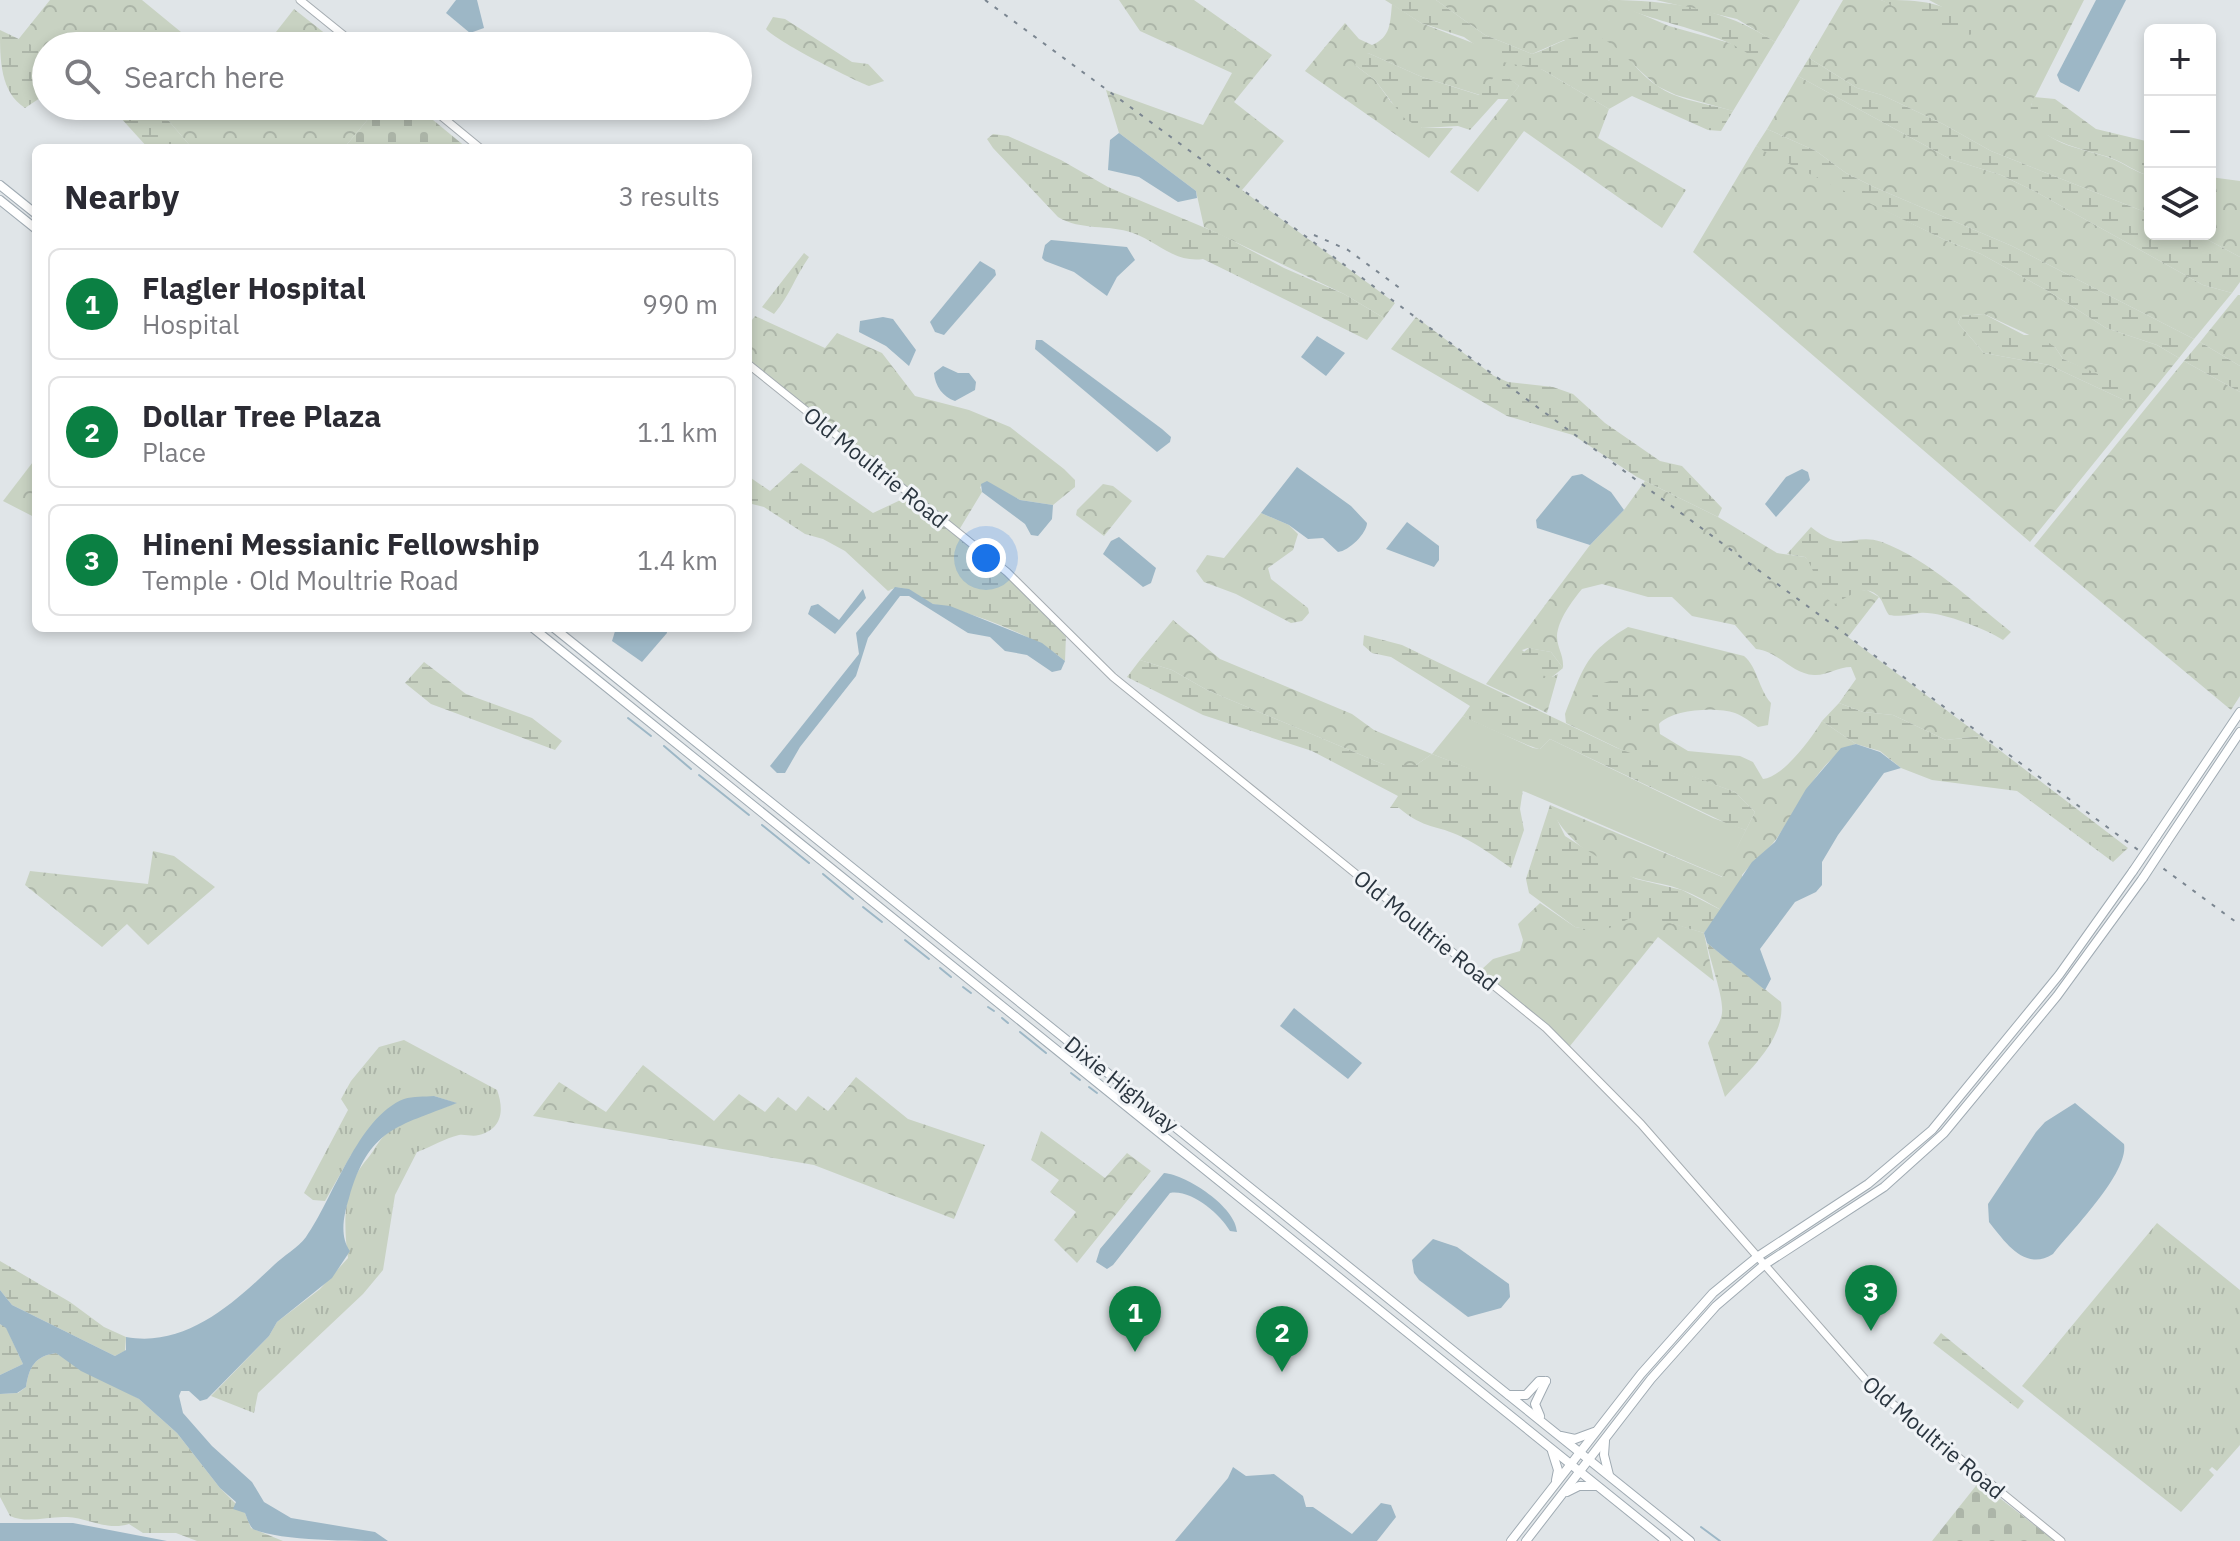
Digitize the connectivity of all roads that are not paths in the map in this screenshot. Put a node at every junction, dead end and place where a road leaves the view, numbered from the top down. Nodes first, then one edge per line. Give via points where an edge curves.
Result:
1 (300, 0) edge
2 (340, 32) edge
3 (446, 120) edge
4 (475, 144) edge
5 (0, 185) edge
6 (0, 200) edge
7 (25, 205) junction
8 (32, 211) edge
9 (17, 214) junction
10 (32, 226) edge
11 (752, 367) edge
12 (538, 632) edge
13 (559, 632) edge
14 (2240, 712) edge
15 (2240, 732) edge
16 (971, 963) junction
17 (963, 973) junction
18 (1897, 1161) junction
19 (1884, 1187) junction
20 (1757, 1257) junction
21 (1764, 1265) junction
22 (1663, 1347) junction
23 (1672, 1355) junction
24 (1509, 1395) junction
25 (1543, 1421) junction
26 (1595, 1432) junction
27 (1558, 1435) junction
28 (1608, 1435) junction
29 (1552, 1450) junction
30 (1579, 1452) junction
31 (1589, 1460) junction
32 (1570, 1464) junction
33 (1580, 1472) junction
34 (1609, 1476) junction
35 (1555, 1483) junction
36 (1599, 1487) junction
37 (1560, 1497) junction
38 (1511, 1541) edge
39 (1526, 1541) edge
40 (1666, 1541) edge
41 (1690, 1541) edge
42 (2061, 1541) edge

1 - 2 main road
3 - 4 main road
5 - 7 main road
6 - 9 main road
7 - 8 main road
7 - 9 main road
9 - 10 main road
11 - 20 main road, Old Moultrie Road via 1007,572 1113,677 1546,1028 1641,1124
12 - 17 main road, Dixie Highway
13 - 16 main road, Dixie Highway
14 - 18 main road, bridge via 2133,871 2006,1042 1946,1115
15 - 19 main road, bridge via 2072,977 1968,1106
16 - 17 main road
16 - 24 main road, Dixie Highway
17 - 29 main road, Dixie Highway
18 - 19 main road
18 - 20 main road
19 - 21 main road
20 - 21 main road, Old Moultrie Road
20 - 22 main road via 1713,1293
21 - 23 main road via 1716,1306
21 - 42 main road, Old Moultrie Road via 1889,1403
22 - 23 main road
22 - 26 main road
23 - 28 main road
24 - 25 main road, Dixie Highway
24 - 25 main road via 1526,1395 1539,1381 1546,1381 1535,1404
25 - 27 main road, Dixie Highway
26 - 27 main road via 1575,1439
26 - 30 main road
27 - 30 main road, Dixie Highway
28 - 31 main road
28 - 34 main road via 1604,1455
29 - 32 main road, Dixie Highway
29 - 35 main road via 1558,1470
30 - 31 main road, Dixie Highway
30 - 32 main road
31 - 33 main road
31 - 34 main road, Dixie Highway
32 - 33 main road, Dixie Highway
32 - 35 main road
33 - 36 main road, Dixie Highway
33 - 37 main road
34 - 41 main road, Dixie Highway
35 - 38 main road
36 - 37 main road via 1579,1486
36 - 40 main road, Dixie Highway
37 - 39 main road

